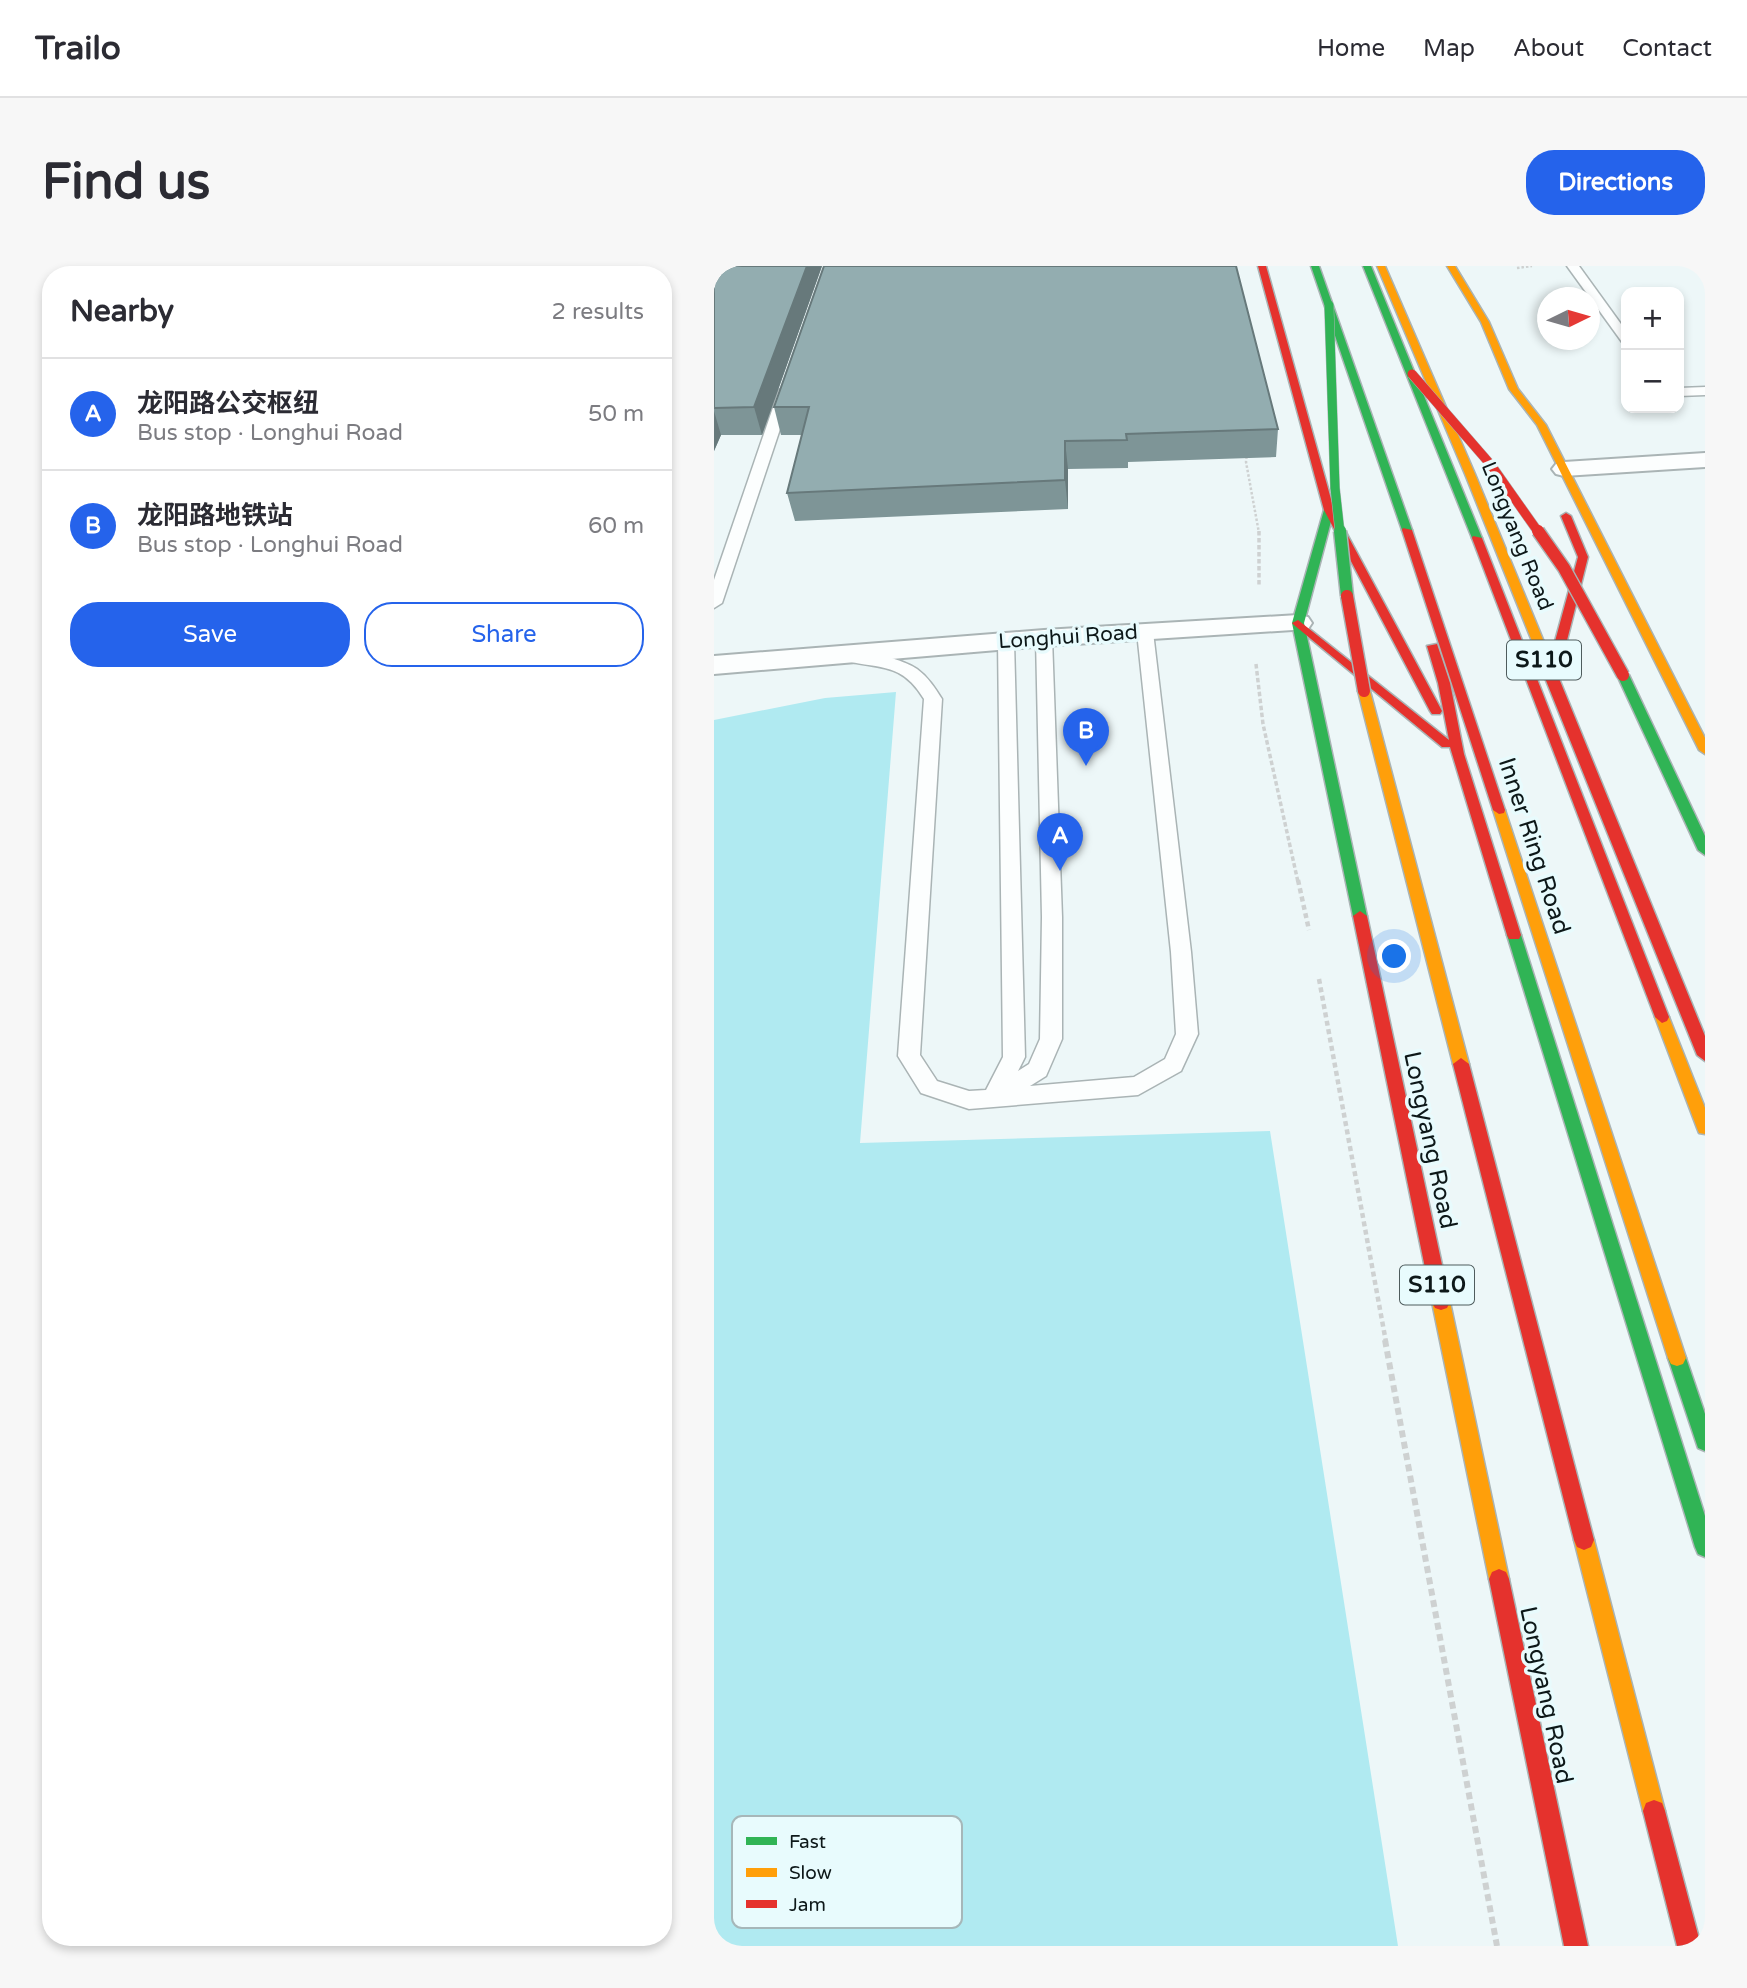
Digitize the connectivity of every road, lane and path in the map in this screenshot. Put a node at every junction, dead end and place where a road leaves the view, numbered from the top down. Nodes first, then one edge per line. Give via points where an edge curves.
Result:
1 (1262, 266) edge
2 (1306, 266) edge
3 (1315, 266) edge
4 (1367, 266) edge
5 (1381, 266) edge
6 (1451, 266) edge
7 (1532, 266) edge
8 (1573, 266) edge
9 (1517, 268) dead end
10 (1329, 305) junction
11 (1621, 332) edge
12 (793, 371) edge
13 (1412, 374) junction
14 (1514, 389) junction
15 (1705, 391) edge
16 (1684, 392) edge
17 (1522, 426) dead end
18 (1705, 460) edge
19 (1564, 469) junction
20 (1556, 496) dead end
21 (1329, 510) junction
22 (714, 603) edge
23 (1298, 623) junction
24 (1145, 632) junction
25 (1044, 638) junction
26 (1006, 641) junction
27 (838, 656) junction
28 (714, 665) edge
29 (1551, 678) junction
30 (714, 683) edge
31 (1705, 750) edge
32 (1458, 754) junction
33 (1705, 850) edge
34 (1705, 1055) edge
35 (993, 1098) junction
36 (1705, 1128) edge
37 (1705, 1442) edge
38 (1705, 1547) edge
39 (1576, 1946) edge
40 (1689, 1946) edge

1 - 21 main road
2 - 32 main road via 1424,617 1444,683
3 - 10 main road, Inner Ring Road
4 - 13 main road
5 - 29 main road, Longyang Road / S110
6 - 14 main road via 1485,322
7 - 9 path
8 - 11 lane
10 - 37 main road, Inner Ring Road, bridge
10 - 40 main road, bridge via 1335,488 1347,598 1364,691
12 - 22 lane
13 - 33 main road, bridge via 1491,465 1564,568 1623,675
13 - 36 main road
14 - 17 main road
14 - 19 main road via 1541,425
15 - 16 lane
18 - 19 street
19 - 31 main road
20 - 29 main road via 1583,556
21 - 23 main road, Longyang Road / S110
21 - 32 main road
23 - 24 street, Longhui Road
23 - 32 main road
23 - 39 main road, Longyang Road / S110
24 - 25 street, Longhui Road
24 - 35 lane via 1187,1034 1173,1065 1138,1086
25 - 26 street, Longhui Road
25 - 35 lane via 1051,1039 1038,1070
26 - 27 street, Longhui Road
26 - 35 lane via 1014,1057
27 - 28 street, Longhui Road
27 - 30 street, Longhui Road
27 - 35 lane via 878,659 906,669 923,680 933,699 909,1056 929,1087 969,1100
29 - 34 main road, Longyang Road / S110
32 - 38 main road

